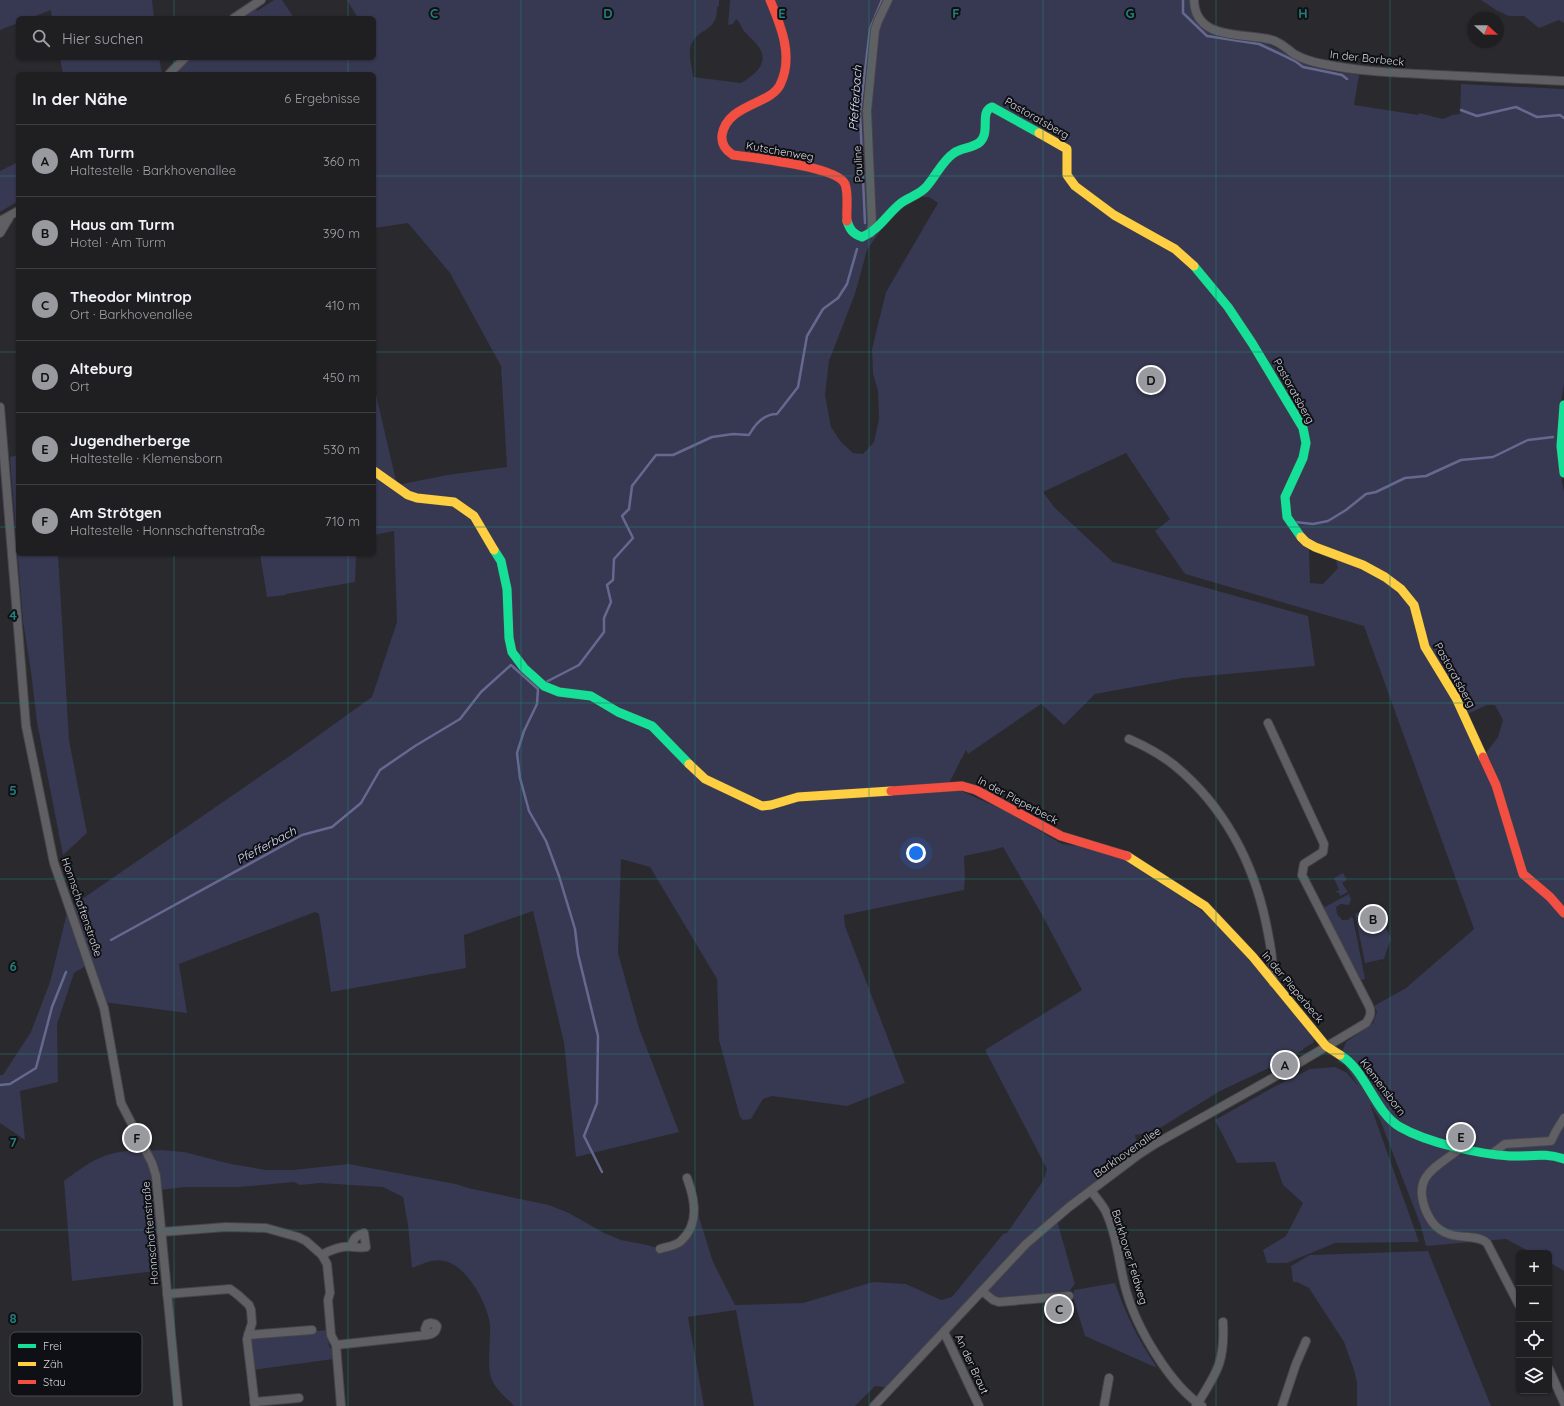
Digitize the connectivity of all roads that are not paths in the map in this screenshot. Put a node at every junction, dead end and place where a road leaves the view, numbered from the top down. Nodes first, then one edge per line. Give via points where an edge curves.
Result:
1 (261, 0) edge
2 (770, 0) edge
3 (888, 0) edge
4 (1194, 0) edge
5 (237, 16) edge
6 (183, 60) edge
7 (171, 72) edge
8 (1564, 81) edge
9 (16, 212) edge
10 (11, 216) junction
11 (0, 221) edge
12 (0, 232) edge
13 (871, 233) junction
14 (1564, 405) edge
15 (0, 407) edge
16 (376, 472) edge
17 (1564, 473) edge
18 (1268, 723) dead end
19 (1129, 738) dead end
20 (1564, 913) edge
21 (1273, 984) junction
22 (1326, 1046) junction
23 (1564, 1118) edge
24 (1462, 1147) junction
25 (1492, 1153) junction
26 (1564, 1160) edge
27 (687, 1178) dead end
28 (1091, 1191) junction
29 (161, 1232) junction
30 (352, 1246) dead end
31 (660, 1248) dead end
32 (322, 1255) junction
33 (982, 1291) junction
34 (167, 1294) junction
35 (1069, 1296) dead end
36 (1516, 1298) edge
37 (1223, 1322) dead end
38 (312, 1330) dead end
39 (944, 1332) junction
40 (431, 1334) dead end
41 (248, 1335) junction
42 (1306, 1341) dead end
43 (336, 1345) junction
44 (1552, 1376) edge
45 (1108, 1378) dead end
46 (299, 1398) dead end
47 (1564, 1403) edge
48 (255, 1404) edge
49 (1199, 1405) edge
50 (178, 1406) edge
51 (342, 1406) edge
52 (874, 1406) edge
53 (979, 1406) edge
54 (1104, 1406) edge
55 (1282, 1406) edge

1 - 5 street
2 - 13 street, Kutschenweg via 784,37 784,78 779,89 726,122 722,132 724,147 733,155 835,174 845,185 849,227 860,237
3 - 13 street, Pauline via 875,30 867,111
4 - 8 street, In der Borbeck via 1198,16 1209,27 1228,34 1270,39 1301,58 1321,64 1386,72
6 - 7 street
9 - 10 street
10 - 11 street
10 - 12 street
13 - 20 street, Pastoratsberg via 901,203 926,188 954,153 979,143 986,130 985,112 992,107 1067,149 1067,175 1076,186 1114,215 1184,255 1228,307 1303,428 1306,443 1303,458 1285,497 1287,517 1306,542 1385,577 1401,589 1414,605 1424,646 1456,698 1496,785 1523,874 1549,894
14 - 17 street via 1561,446
15 - 29 street, Honnschaftenstraße via 26,726 54,863 104,1008 121,1103 152,1163 156,1176
16 - 21 street, In der Pieperbeck via 408,495 454,502 474,516 501,561 507,589 512,652 539,682 551,690 591,696 618,712 646,722 659,731 706,779 762,806 771,806 798,797 962,786 976,790 1061,836 1127,856 1205,906 1226,927
18 - 22 street, Barkhovenallee via 1324,844 1323,852 1304,864 1304,882 1370,1010 1366,1023
19 - 21 street via 1174,765 1215,806 1229,826 1261,902 1274,963
21 - 22 street, In der Pieperbeck
22 - 24 street, Klemensborn via 1346,1058 1396,1124 1415,1134
22 - 28 street, Barkhovenallee via 1155,1144
23 - 25 street via 1551,1141 1506,1144
24 - 25 street, Klemensborn
24 - 36 street via 1426,1175 1421,1193 1423,1203 1434,1226 1442,1232 1484,1240 1487,1243
25 - 26 street, Klemensborn via 1510,1156 1540,1153
27 - 31 street via 694,1204 692,1226 681,1241
28 - 33 street, Barkhovenallee via 1059,1214 1026,1244
28 - 49 street, Barkhover Feldweg via 1105,1210 1111,1225 1126,1292 1144,1333 1177,1382
29 - 32 street via 226,1227 266,1228 298,1237
29 - 34 street, Honnschaftenstraße
30 - 32 street via 330,1250
32 - 43 street via 328,1264 331,1335
33 - 35 street via 992,1300 999,1302
33 - 39 street, Barkhovenallee
34 - 41 street via 224,1288 232,1290 251,1310 252,1323
34 - 50 street, Honnschaftenstraße
37 - 49 street via 1224,1341 1220,1362
38 - 41 street
39 - 52 street, Barkhovenallee
39 - 53 street, An der Braut
40 - 43 street
41 - 48 street
42 - 55 street
43 - 51 street
44 - 47 street
45 - 54 street
46 - 48 street

